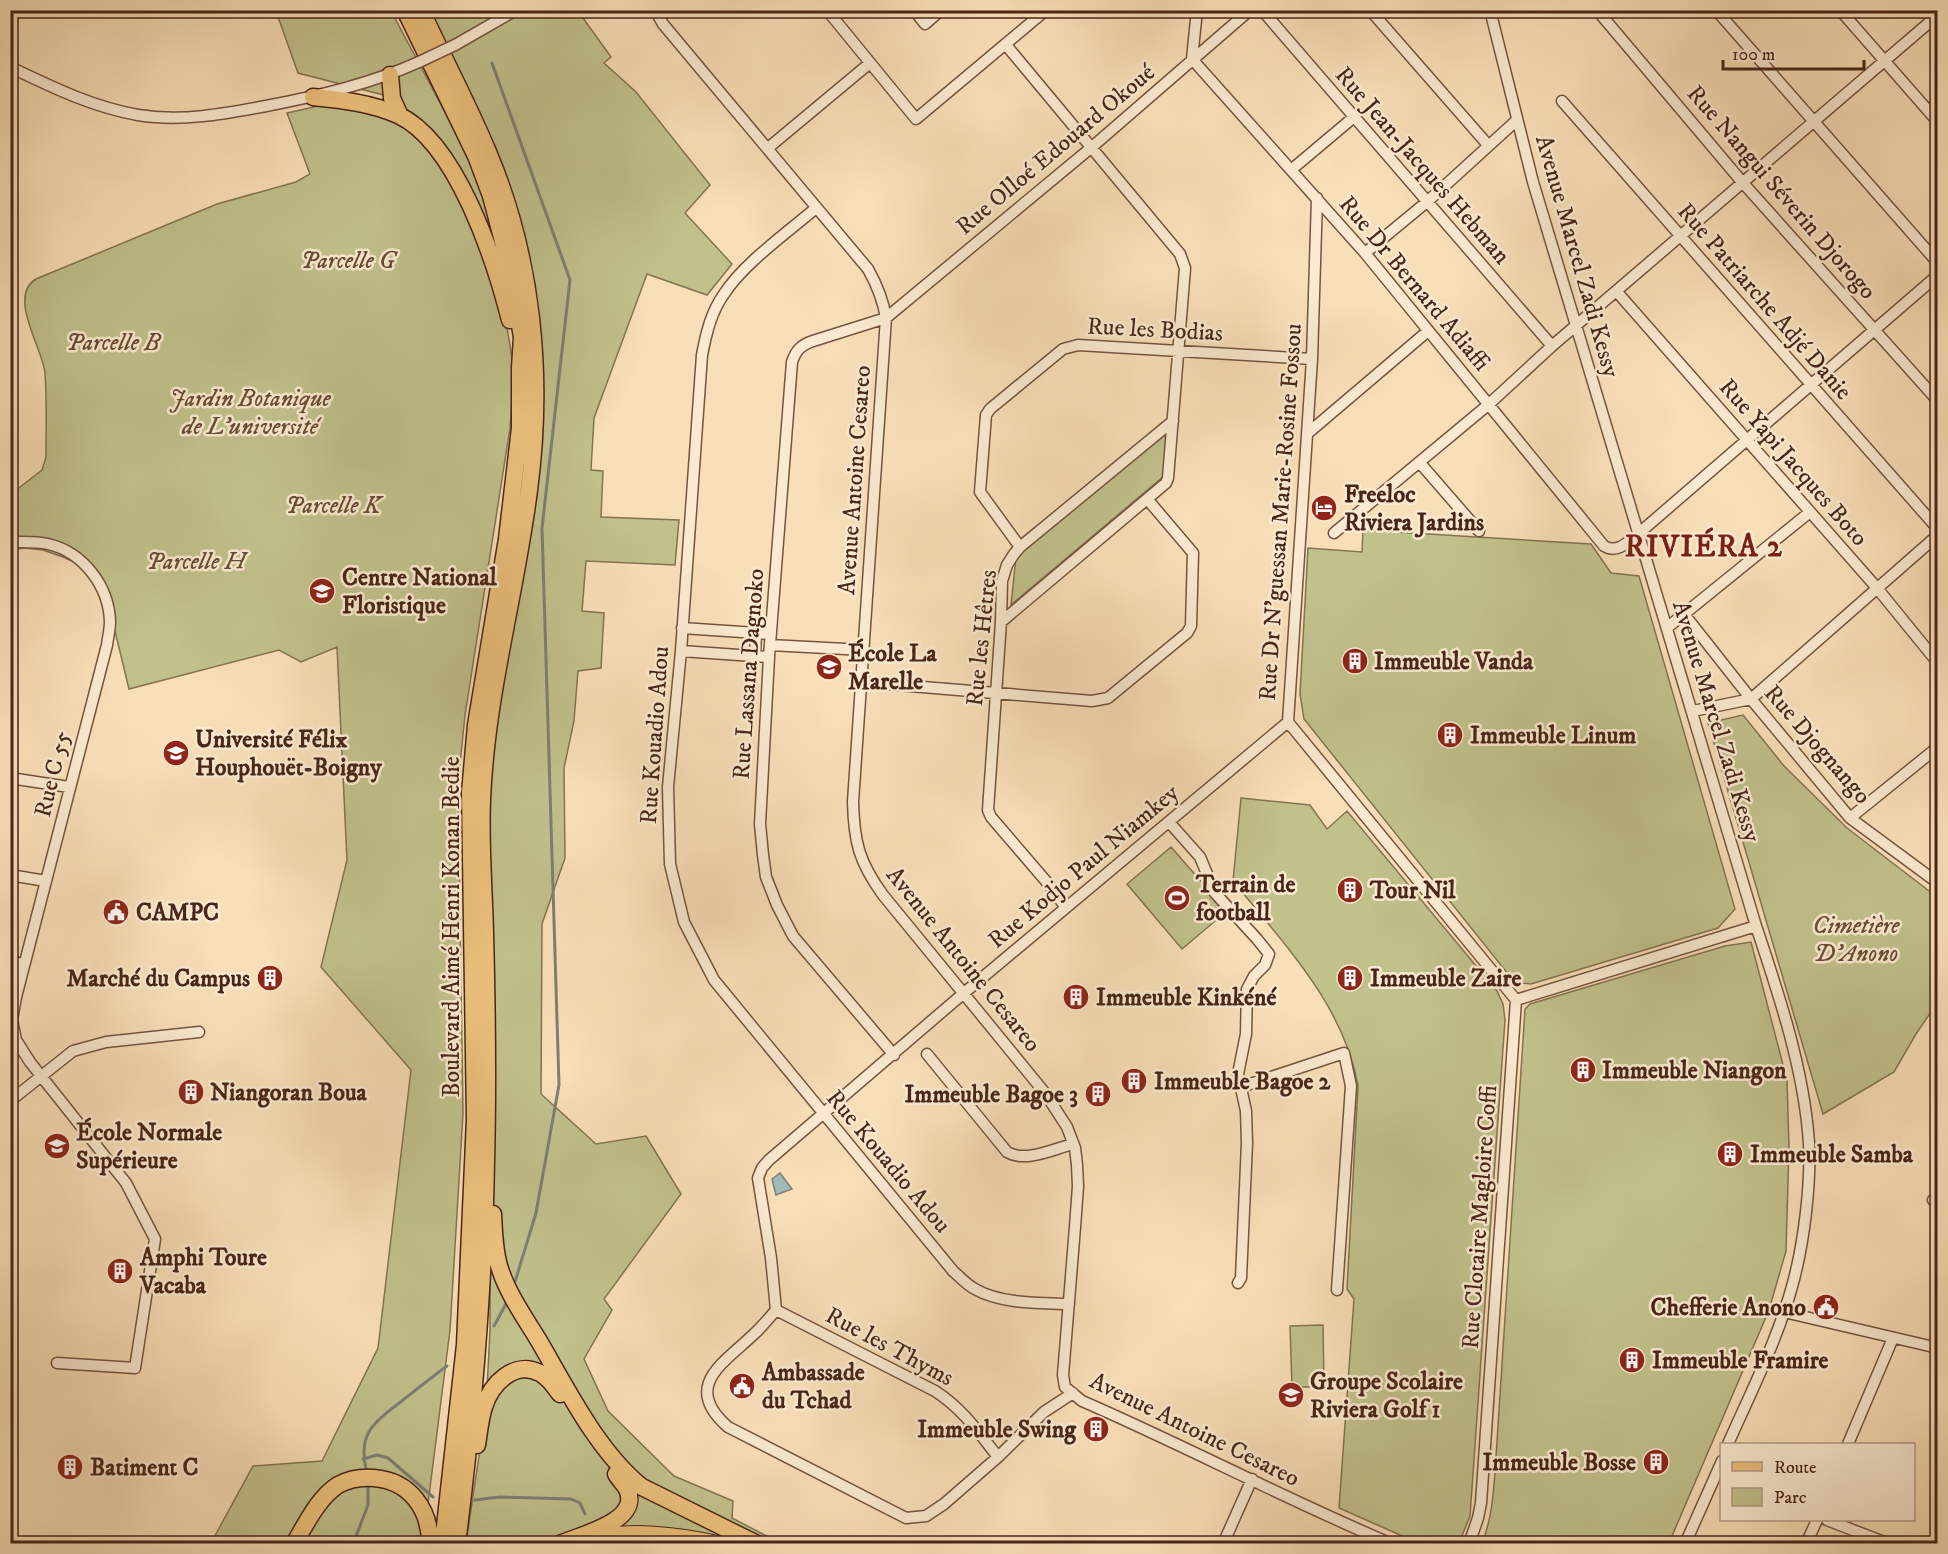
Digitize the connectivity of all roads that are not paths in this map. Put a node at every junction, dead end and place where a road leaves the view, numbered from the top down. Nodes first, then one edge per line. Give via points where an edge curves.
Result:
1 (405, 10) edge
2 (421, 10) edge
3 (516, 10) edge
4 (655, 10) edge
5 (826, 10) edge
6 (914, 10) edge
7 (941, 10) edge
8 (1046, 10) edge
9 (1197, 10) edge
10 (1250, 10) edge
11 (1262, 10) edge
12 (1370, 10) edge
13 (1490, 10) edge
14 (1597, 10) edge
15 (1716, 10) edge
16 (1840, 10) edge
17 (1938, 15) edge
18 (1006, 45) junction
19 (1192, 59) junction
20 (1884, 62) junction
21 (870, 63) junction
22 (10, 67) edge
23 (390, 75) junction
24 (313, 97) junction
25 (1562, 101) dead end
26 (400, 116) junction
27 (1354, 117) junction
28 (1517, 120) junction
29 (1814, 122) junction
30 (1938, 122) edge
31 (1488, 145) junction
32 (1092, 147) junction
33 (768, 148) junction
34 (1291, 170) junction
35 (1743, 183) junction
36 (1317, 198) junction
37 (1428, 201) junction
38 (816, 208) junction
39 (1681, 237) junction
40 (1365, 253) junction
41 (1938, 263) edge
42 (1938, 275) edge
43 (1617, 292) junction
44 (886, 318) junction
45 (1576, 327) junction
46 (1875, 329) junction
47 (1428, 331) junction
48 (1552, 346) junction
49 (1179, 350) junction
50 (1312, 359) junction
51 (520, 368) junction
52 (1811, 384) junction
53 (1938, 401) edge
54 (1488, 405) junction
55 (1173, 421) junction
56 (1308, 433) junction
57 (1747, 440) junction
58 (1420, 463) junction
59 (1148, 500) junction
60 (1810, 512) junction
61 (1938, 529) edge
62 (1479, 531) dead end
63 (1334, 533) dead end
64 (1638, 534) junction
65 (1938, 535) edge
66 (10, 543) edge
67 (1020, 547) junction
68 (1877, 588) junction
69 (1684, 614) junction
70 (1001, 622) junction
71 (1668, 627) junction
72 (682, 628) junction
73 (756, 633) junction
74 (771, 639) junction
75 (864, 650) junction
76 (681, 651) junction
77 (755, 656) junction
78 (769, 657) junction
79 (1938, 663) edge
80 (862, 682) junction
81 (996, 692) junction
82 (1751, 699) junction
83 (1693, 711) junction
84 (1288, 722) junction
85 (1938, 747) edge
86 (10, 778) edge
87 (69, 787) junction
88 (1850, 818) junction
89 (1169, 822) junction
90 (10, 875) edge
91 (46, 881) junction
92 (1938, 883) edge
93 (1066, 908) junction
94 (1756, 926) junction
95 (10, 961) edge
96 (23, 964) junction
97 (964, 993) junction
98 (1516, 1000) junction
99 (199, 1032) dead end
100 (894, 1054) junction
101 (927, 1054) dead end
102 (42, 1076) junction
103 (1240, 1087) junction
104 (10, 1101) edge
105 (823, 1114) junction
106 (1073, 1144) junction
107 (486, 1163) junction
108 (1238, 1283) dead end
109 (1337, 1290) dead end
110 (1069, 1304) junction
111 (776, 1310) junction
112 (1784, 1312) junction
113 (1893, 1338) junction
114 (471, 1344) junction
115 (1937, 1344) edge
116 (57, 1364) dead end
117 (1073, 1393) junction
118 (1728, 1443) edge
119 (1848, 1443) edge
120 (998, 1457) junction
121 (1720, 1467) edge
122 (1252, 1479) junction
123 (1817, 1521) edge
124 (1830, 1521) edge
125 (452, 1542) edge
126 (294, 1544) edge
127 (430, 1544) edge
128 (560, 1544) edge
129 (565, 1544) edge
130 (722, 1544) edge
131 (757, 1544) edge
132 (1223, 1544) edge
133 (1392, 1544) edge
134 (1470, 1544) edge
135 (1685, 1544) edge
136 (1806, 1544) edge
137 (1889, 1544) edge

1 - 51 highway, Boulevard Aimé Henri Konan Bedie via 476,156 491,196 520,318
2 - 107 highway, Boulevard Aimé Henri Konan Bedie via 503,190 522,261 535,351 529,489 488,719 482,802
3 - 23 street, bridge via 455,45
4 - 33 street, Avenue Antoine Cesareo
5 - 21 street
6 - 7 street via 925,24
8 - 18 street
9 - 19 street
10 - 19 street, Rue Olloé Edouard Okoué
11 - 27 street, Rue Jean-Jacques Hebman
12 - 31 street
13 - 28 street, Avenue Marcel Zadi Kessy
14 - 35 street, Rue Nangui Séverin Djorogo
15 - 29 street
16 - 20 street
17 - 20 street
18 - 21 street via 916,119
18 - 32 street
19 - 32 street, Rue Olloé Edouard Okoué
19 - 34 street, Rue Dr Bernard Adiaffi
20 - 29 street
20 - 30 street
21 - 33 street
22 - 24 street via 92,104 140,115 196,116
23 - 24 street
23 - 26 highway via 392,98
24 - 26 highway via 362,103
25 - 39 street, Rue Patriarche Adjé Danie
26 - 51 highway via 430,142 466,196 492,257
27 - 34 street
27 - 37 street, Rue Jean-Jacques Hebman
28 - 31 street
28 - 45 street, Avenue Marcel Zadi Kessy
29 - 35 street
29 - 41 street
31 - 37 street
32 - 44 street, Rue Olloé Edouard Okoué
32 - 49 street via 1180,254 1185,268
33 - 38 street, Avenue Antoine Cesareo
34 - 36 street, Rue Dr Bernard Adiaffi
35 - 39 street
35 - 46 street, Rue Nangui Séverin Djorogo
36 - 40 street, Rue Dr Bernard Adiaffi
36 - 50 street, Rue Dr N'guessan Marie-Rosine Fossou
37 - 40 street
37 - 48 street, Rue Jean-Jacques Hebman
38 - 44 street, Avenue Antoine Cesareo via 868,269 878,285
38 - 72 street, Rue Kouadio Adou via 737,276 723,295 707,332 702,355
39 - 43 street
39 - 52 street, Rue Patriarche Adjé Danie
40 - 47 street, Rue Dr Bernard Adiaffi
42 - 46 street, Rue Dr Bernard Adiaffi
43 - 45 street
43 - 57 street, Rue Yapi Jacques Boto
44 - 74 street, Rue Lassana Dagnoko via 813,340 796,352 792,362
44 - 75 street, Avenue Antoine Cesareo
45 - 48 street
45 - 64 street, Avenue Marcel Zadi Kessy
46 - 52 street, Rue Dr Bernard Adiaffi
46 - 53 street, Rue Nangui Séverin Djorogo
47 - 54 street, Rue Dr Bernard Adiaffi
47 - 56 street
48 - 54 street
49 - 50 street, Rue les Bodias
49 - 55 street
49 - 67 street, Rue les Bodias via 1070,346 990,409 983,433 980,492
50 - 56 street, Rue Dr N'guessan Marie-Rosine Fossou
51 - 114 highway, Boulevard Aimé Henri Konan Bedie via 520,428 507,539 476,724 470,793 475,1119
52 - 57 street, Rue Dr Bernard Adiaffi
52 - 61 street, Rue Patriarche Adjé Danie
54 - 58 street
54 - 64 street, Rue Dr Bernard Adiaffi via 1604,546 1618,549
55 - 59 street via 1168,478
55 - 67 street, Rue les Hêtres
56 - 84 street, Rue Dr N'guessan Marie-Rosine Fossou
57 - 60 street, Rue Yapi Jacques Boto
57 - 64 street, Rue Dr Bernard Adiaffi
58 - 62 street
58 - 63 street
59 - 70 street
59 - 81 street via 1193,553 1191,626 1187,633 1108,698 1092,701
60 - 68 street, Rue Yapi Jacques Boto
60 - 69 street
64 - 71 street, Avenue Marcel Zadi Kessy
65 - 68 street
66 - 87 street, Rue C 55 via 37,543 63,549 79,559 102,588 108,606 107,645
67 - 70 street, Rue les Hêtres via 1002,581
68 - 79 street, Rue Yapi Jacques Boto
68 - 82 street
69 - 71 street
69 - 82 street, Rue Djognango
70 - 81 street, Rue les Hêtres
71 - 83 street, Avenue Marcel Zadi Kessy
72 - 73 street
72 - 76 street, Rue Kouadio Adou
73 - 74 street
73 - 77 street
74 - 75 street
74 - 78 street, Rue Lassana Dagnoko
75 - 80 street, Avenue Antoine Cesareo
76 - 77 street
76 - 105 street, Rue Kouadio Adou via 668,787 670,864 684,922 714,980
77 - 78 street
78 - 100 street, Rue Lassana Dagnoko via 760,824 766,877 793,936
80 - 81 street
80 - 97 street, Avenue Antoine Cesareo via 853,802 858,849 883,895
81 - 93 street, Rue les Hêtres via 988,810
82 - 83 street
82 - 88 street, Rue Djognango
83 - 94 street, Avenue Marcel Zadi Kessy
84 - 89 street, Rue Kodjo Paul Niamkey
84 - 98 street, Rue Dr N'guessan Marie-Rosine Fossou
85 - 88 street
86 - 87 street
87 - 91 street, Rue C 55
88 - 92 street, Rue Djognango
89 - 93 street, Rue Kodjo Paul Niamkey
89 - 103 street via 1200,857 1215,893 1269,954 1246,989
90 - 91 street
91 - 96 street, Rue C 55
93 - 97 street, Rue Kodjo Paul Niamkey
94 - 98 street
94 - 112 street, Avenue Marcel Zadi Kessy via 1787,1020 1809,1143 1801,1251
95 - 96 street
96 - 102 street, Rue C 55 via 12,1020 16,1040
97 - 100 street, Rue Kodjo Paul Niamkey
97 - 106 street, Avenue Antoine Cesareo via 1056,1108
98 - 134 street, Rue Clotaire Magloire Coffi via 1481,1503
99 - 102 street via 106,1042 73,1051
100 - 105 street, Rue Kodjo Paul Niamkey
101 - 106 street via 1007,1152 1027,1157
102 - 104 street
102 - 116 street, Rue C 55 via 126,1184 155,1239 135,1368
103 - 108 street via 1246,1111 1247,1174
103 - 109 street via 1344,1053 1351,1086
105 - 110 street, Rue Kouadio Adou via 953,1271 974,1289 1033,1303
105 - 111 street, Rue Kodjo Paul Niamkey via 769,1160 758,1178
106 - 110 street, Avenue Antoine Cesareo via 1078,1186
107 - 114 highway, Boulevard Aimé Henri Konan Bedie via 479,1317
107 - 131 highway via 492,1175 497,1259 508,1290 612,1458 642,1487
110 - 117 street, Avenue Antoine Cesareo via 1063,1375 1065,1387
111 - 120 street, Rue les Thyms via 935,1390 965,1415
111 - 120 street via 716,1368 710,1379 709,1405 728,1426 906,1518 926,1516
112 - 113 street
112 - 118 street, Avenue Marcel Zadi Kessy
113 - 115 street
113 - 119 street
114 - 125 highway, Boulevard Aimé Henri Konan Bedie
114 - 125 highway, Boulevard Aimé Henri Konan Bedie via 463,1374
117 - 120 street via 1044,1412
117 - 122 street, Avenue Antoine Cesareo via 1082,1401
121 - 135 street
122 - 132 street
122 - 133 street, Avenue Antoine Cesareo
123 - 136 street
124 - 137 street
125 - 128 highway via 484,1407 501,1379 524,1370 540,1373 551,1381 628,1491 629,1500 620,1517
126 - 127 highway via 329,1492 349,1480 368,1478 399,1484 414,1495 430,1529
129 - 130 main road via 644,1534 699,1538

